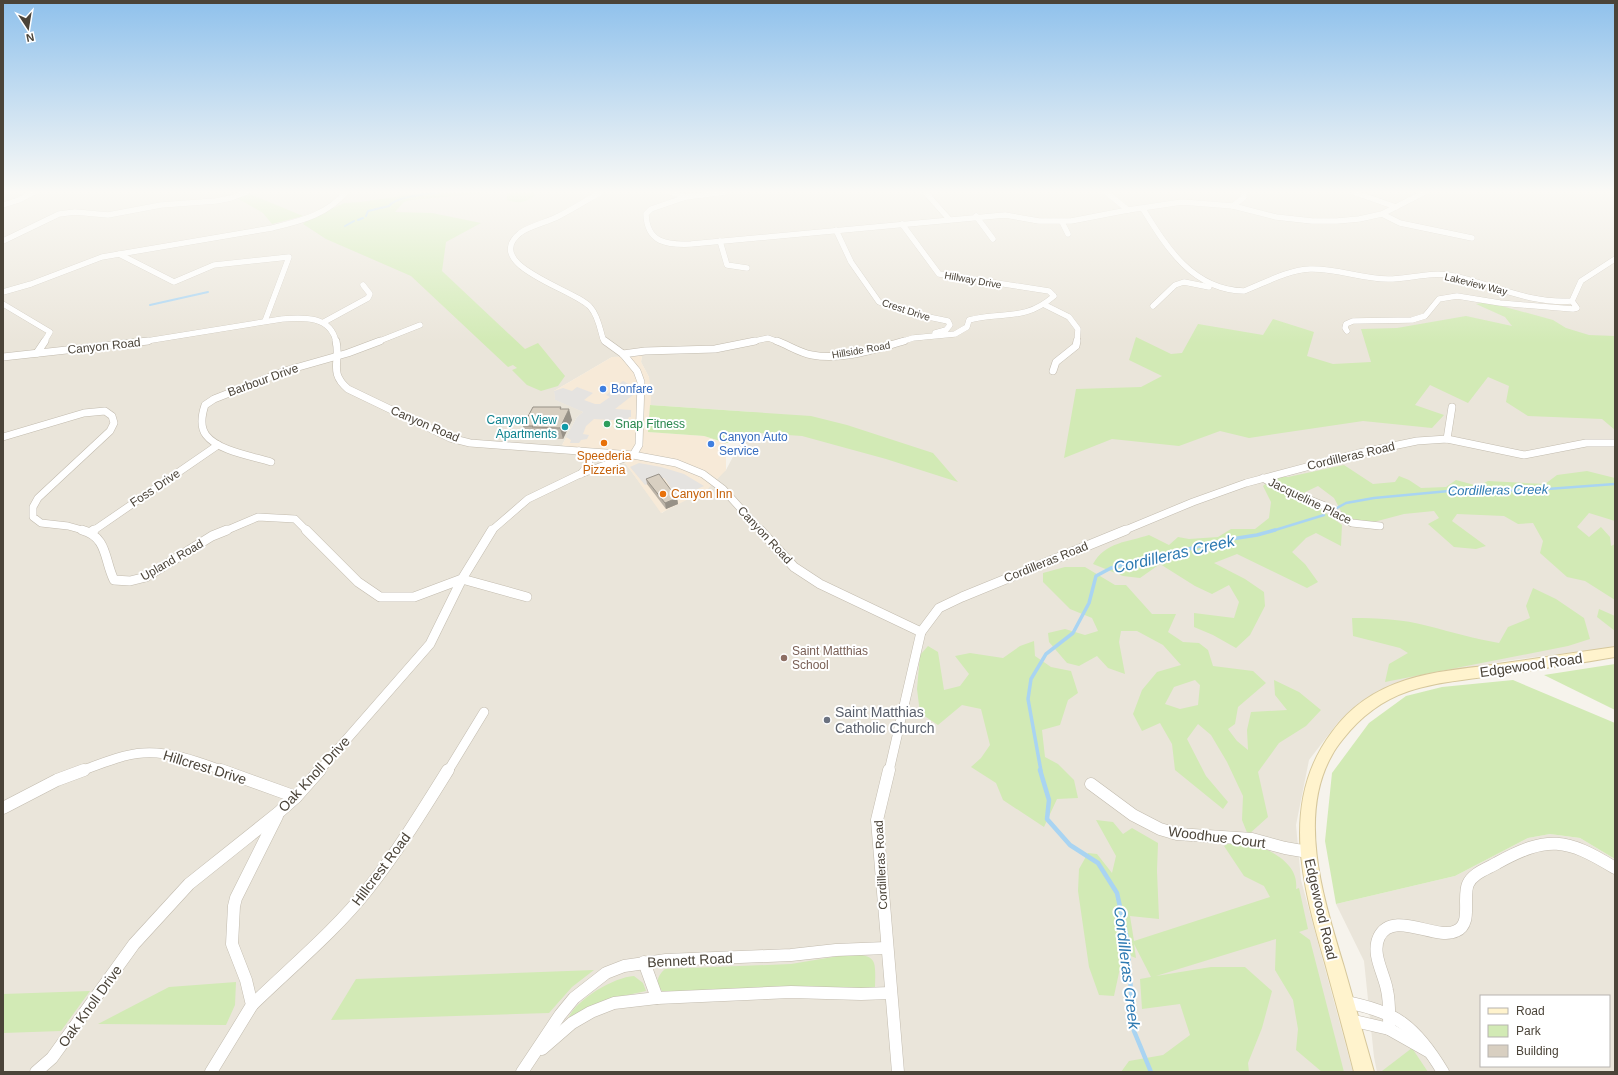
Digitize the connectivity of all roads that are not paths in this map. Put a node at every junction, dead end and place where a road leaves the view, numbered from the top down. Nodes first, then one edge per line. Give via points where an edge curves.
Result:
1 (187, 242) edge
2 (513, 242) edge
3 (664, 242) edge
4 (707, 242) edge
5 (720, 242) edge
6 (841, 242) edge
7 (914, 242) edge
8 (1164, 242) edge
9 (119, 254) junction
10 (1615, 260) edge
11 (747, 268) dead end
12 (363, 285) dead end
13 (1222, 289) junction
14 (3, 292) edge
15 (1572, 301) junction
16 (3, 304) edge
17 (1045, 305) junction
18 (1153, 306) dead end
19 (265, 321) junction
20 (324, 322) junction
21 (420, 325) dead end
22 (1347, 331) dead end
23 (913, 338) junction
24 (38, 353) junction
25 (623, 354) junction
26 (336, 356) junction
27 (3, 357) edge
28 (1053, 371) dead end
29 (1452, 408) dead end
30 (3, 437) edge
31 (1447, 439) junction
32 (1615, 444) edge
33 (218, 445) junction
34 (579, 451) junction
35 (633, 455) junction
36 (271, 462) dead end
37 (580, 474) junction
38 (1263, 478) junction
39 (1380, 526) dead end
40 (91, 532) junction
41 (462, 579) junction
42 (527, 597) dead end
43 (921, 632) junction
44 (1615, 652) edge
45 (484, 712) dead end
46 (1091, 784) dead end
47 (296, 797) junction
48 (3, 808) edge
49 (278, 813) junction
50 (1308, 852) junction
51 (1615, 868) edge
52 (886, 948) junction
53 (644, 962) junction
54 (891, 993) junction
55 (657, 998) junction
56 (1344, 1002) junction
57 (252, 1004) junction
58 (1389, 1013) junction
59 (1350, 1020) junction
60 (1389, 1029) junction
61 (1430, 1052) junction
62 (534, 1056) junction
63 (36, 1072) edge
64 (211, 1072) edge
65 (522, 1072) edge
66 (898, 1072) edge
67 (1364, 1072) edge
68 (1443, 1072) edge

1 - 9 street
2 - 25 street via 511,252 515,262 524,270 591,306 603,339
3 - 4 street via 676,245
5 - 11 street via 727,265
6 - 23 street, Crest Drive via 850,262 879,302 921,316 948,321 950,325 946,330
7 - 17 street, Hillway Drive via 939,274 1049,291 1054,296
8 - 13 street, Lakeview Way via 1203,282
9 - 14 street via 90,260 31,284
9 - 19 street via 174,282 214,265 289,257
10 - 15 street via 1581,281
12 - 20 street via 370,294 368,298
13 - 15 street, Lakeview Way via 1244,291 1301,270 1315,270 1385,279 1424,274 1448,276 1536,299
13 - 18 street via 1184,282 1175,285
15 - 22 street via 1577,308 1500,303 1457,296 1439,299 1425,316 1412,320 1353,321 1346,324
16 - 24 street via 50,332
17 - 23 street, Hillside Road via 1023,315 980,316 969,320 967,327 955,334
17 - 28 street via 1069,317 1078,329 1076,346 1056,362
19 - 20 street, Canyon Road via 299,318
19 - 24 street, Canyon Road via 170,338
20 - 26 street, Canyon Road via 334,332 337,343
21 - 26 street, Barbour Drive
23 - 25 street, Hillside Road via 838,356 811,355 768,338 715,349
24 - 27 street, Canyon Road
25 - 35 street via 637,371 641,382 639,445
26 - 33 street, Barbour Drive via 288,370 204,405 201,421 206,434
26 - 34 street, Canyon Road via 337,378 348,389 450,438 496,446
29 - 31 street
30 - 40 street via 87,412 105,411 111,414 114,423 110,431 33,505 33,517 41,523
31 - 32 street, Cordilleras Road via 1524,454 1586,443
31 - 38 street, Cordilleras Road via 1417,441 1359,453
33 - 36 street, Barbour Drive
33 - 40 street, Foss Drive
34 - 35 street, Canyon Road
34 - 37 street via 589,461
35 - 37 street, Oak Knoll Drive
35 - 43 street, Canyon Road via 676,463 703,474 722,489 794,567 820,584
37 - 41 street, Oak Knoll Drive via 528,499 493,528
38 - 39 street, Jacqueline Place via 1324,506 1352,523
38 - 43 street, Cordilleras Road via 1193,502 962,597 939,608
40 - 41 street, Upland Road via 102,544 114,580 123,582 146,577 212,536 258,517 295,519 358,582 380,597 414,597
41 - 42 street
41 - 47 street, Oak Knoll Drive via 430,644
43 - 52 street, Cordilleras Road via 877,820
44 - 50 main road, Edgewood Road via 1427,680 1387,693 1370,703 1355,714 1341,730 1319,764 1308,803
45 - 57 street, Hillcrest Road via 417,820 368,889 337,923
46 - 50 street, Woodhue Court via 1133,815 1160,829 1177,834 1252,839
47 - 48 street, Hillcrest Drive via 203,763 159,753 142,753 101,762 57,780
47 - 49 street, Oak Knoll Drive
49 - 57 street via 234,906 232,944
49 - 63 street, Oak Knoll Drive via 189,884 134,944 52,1058
50 - 56 main road, Edgewood Road via 1320,917
51 - 58 street via 1563,844 1547,842 1535,845 1475,875 1468,883 1465,893 1463,928 1456,932 1442,933 1407,924 1395,925 1384,930 1378,938 1376,950 1389,998
52 - 53 street, Bennett Road
52 - 54 street, Cordilleras Road
53 - 55 street
53 - 62 street, Bennett Road via 606,973 589,985 560,1015
54 - 55 street, Bennett Road via 791,992
54 - 66 street, Cordilleras Road
55 - 62 street, Bennett Road via 614,1003 591,1012 572,1023
56 - 58 street via 1373,1007
56 - 59 main road, Edgewood Road
57 - 64 street
58 - 60 street
58 - 61 street via 1412,1029
59 - 60 street
59 - 67 main road, Edgewood Road
60 - 61 street
61 - 68 street
62 - 65 street, Bennett Road

